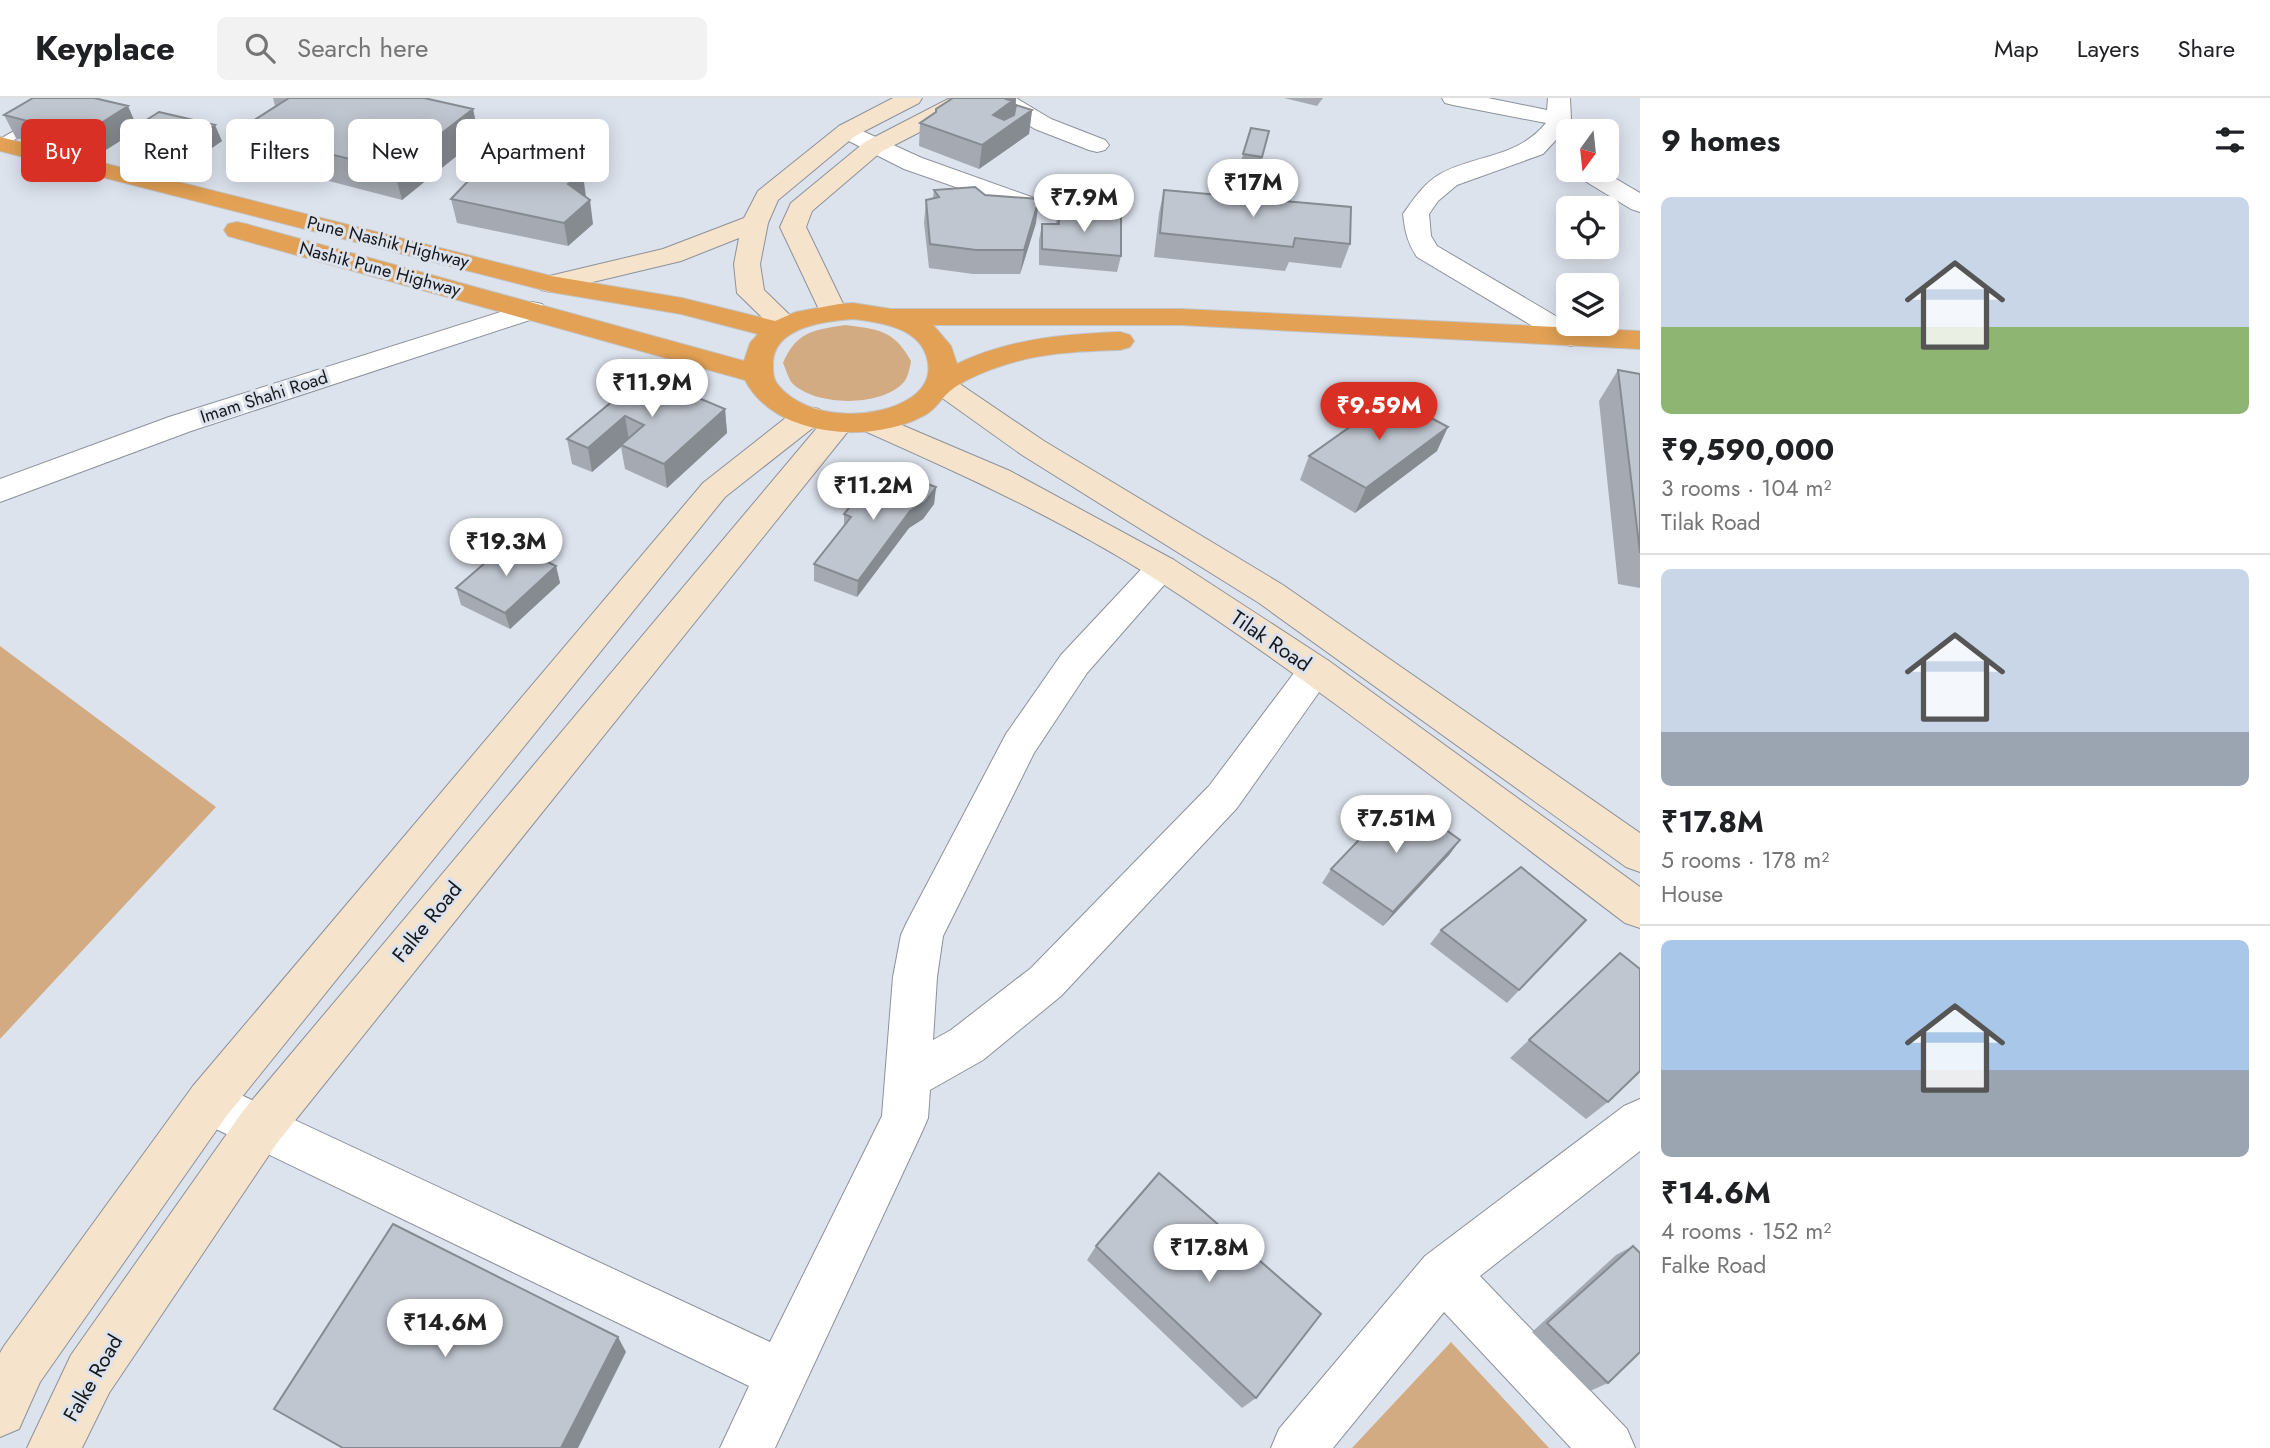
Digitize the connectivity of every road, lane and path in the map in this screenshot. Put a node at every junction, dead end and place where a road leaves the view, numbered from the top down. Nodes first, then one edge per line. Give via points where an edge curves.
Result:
1 (81, 98) edge
2 (911, 98) edge
3 (968, 98) edge
4 (1000, 98) edge
5 (1453, 98) edge
6 (1559, 109) edge
7 (847, 131) junction
8 (0, 144) edge
9 (1097, 145) dead end
10 (873, 147) junction
11 (0, 168) edge
12 (1604, 182) edge
13 (1028, 204) edge
14 (1640, 204) edge
15 (755, 223) junction
16 (551, 284) junction
17 (532, 310) junction
18 (833, 312) junction
19 (893, 317) junction
20 (782, 328) junction
21 (1571, 337) junction
22 (1640, 340) edge
23 (1640, 360) edge
24 (758, 374) junction
25 (941, 384) junction
26 (839, 420) junction
27 (0, 491) edge
28 (1162, 568) junction
29 (1316, 671) junction
30 (1640, 855) edge
31 (1640, 910) edge
32 (908, 1078) junction
33 (209, 1102) junction
34 (1640, 1122) edge
35 (260, 1127) junction
36 (1443, 1274) junction
37 (782, 1375) junction
38 (0, 1410) edge
39 (54, 1448) edge
40 (747, 1448) edge
41 (1298, 1448) edge
42 (1608, 1448) edge

1 - 8 lane
2 - 7 street
3 - 10 street
4 - 9 street via 1043,124
5 - 6 street
6 - 21 street via 1545,154 1448,180 1416,214 1418,236 1426,251
7 - 10 street
7 - 15 street via 767,195
8 - 16 highway, Pune Nashik Highway
10 - 13 street
10 - 18 street via 800,208 793,227
11 - 17 highway, Nashik Pune Highway
12 - 14 street
15 - 16 street via 640,265
15 - 20 street via 747,264 749,287
16 - 20 highway, Pune Nashik Highway
17 - 24 highway, Nashik Pune Highway
17 - 27 street, Imam Shahi Road via 180,424
18 - 19 highway
18 - 20 highway via 808,316
19 - 21 highway via 1181,317
19 - 25 highway via 914,326 936,345 944,368
20 - 24 highway via 762,347
21 - 22 highway
23 - 25 highway via 1169,339 1035,348 990,360
24 - 26 highway via 766,391 784,405
25 - 26 highway via 915,408 894,417
25 - 30 street, Tilak Road via 1033,448 1271,594
26 - 28 street, Tilak Road via 999,478
26 - 33 street via 714,490
26 - 35 street, Falke Road
28 - 29 street, Tilak Road
28 - 32 street via 1074,664 1019,744 922,935
29 - 31 street, Tilak Road
29 - 32 street via 1223,797 1046,982 967,1045
32 - 37 street via 905,1118
33 - 35 street
33 - 38 street via 22,1364
34 - 36 street
35 - 37 street
35 - 39 street, Falke Road via 90,1374
36 - 41 street
36 - 42 street
37 - 40 street

